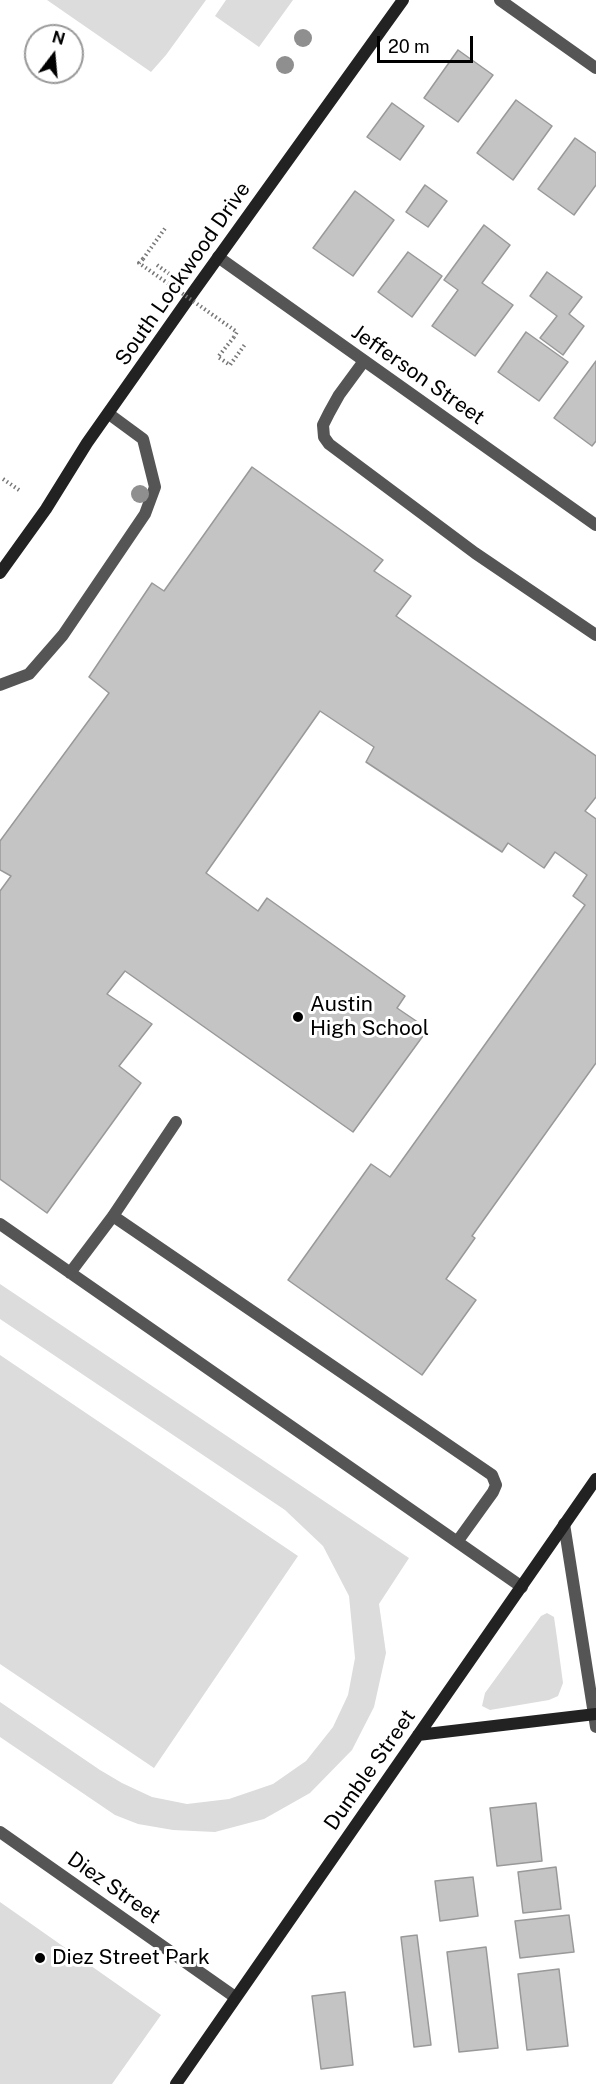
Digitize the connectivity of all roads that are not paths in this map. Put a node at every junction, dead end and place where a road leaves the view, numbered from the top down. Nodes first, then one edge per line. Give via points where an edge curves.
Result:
1 (403, 0) edge
2 (500, 0) edge
3 (596, 68) edge
4 (218, 256) junction
5 (364, 361) junction
6 (109, 414) junction
7 (596, 525) edge
8 (0, 573) edge
9 (596, 635) edge
10 (0, 685) edge
11 (176, 1122) dead end
12 (113, 1216) junction
13 (0, 1224) edge
14 (70, 1274) junction
15 (596, 1479) edge
16 (564, 1524) junction
17 (457, 1542) junction
18 (522, 1587) junction
19 (595, 1718) edge
20 (418, 1735) junction
21 (0, 1832) edge
22 (235, 1997) junction
23 (176, 2084) edge

1 - 4 street, South Lockwood Drive
2 - 3 street
4 - 5 street, Jefferson Street
4 - 6 street, South Lockwood Drive
5 - 7 street, Jefferson Street
5 - 9 street via 328,413 323,425 329,444 475,553
6 - 8 street, South Lockwood Drive
6 - 10 street via 143,439 155,487 145,514 63,635 29,674
11 - 12 street
12 - 14 street
12 - 17 street via 492,1475 494,1492
13 - 14 street
14 - 17 street
15 - 16 street, Dumble Street
16 - 18 street, Dumble Street
16 - 19 street
17 - 18 street
18 - 20 street, Dumble Street
19 - 20 street
20 - 22 street, Dumble Street
21 - 22 street, Diez Street
22 - 23 street, Dumble Street

